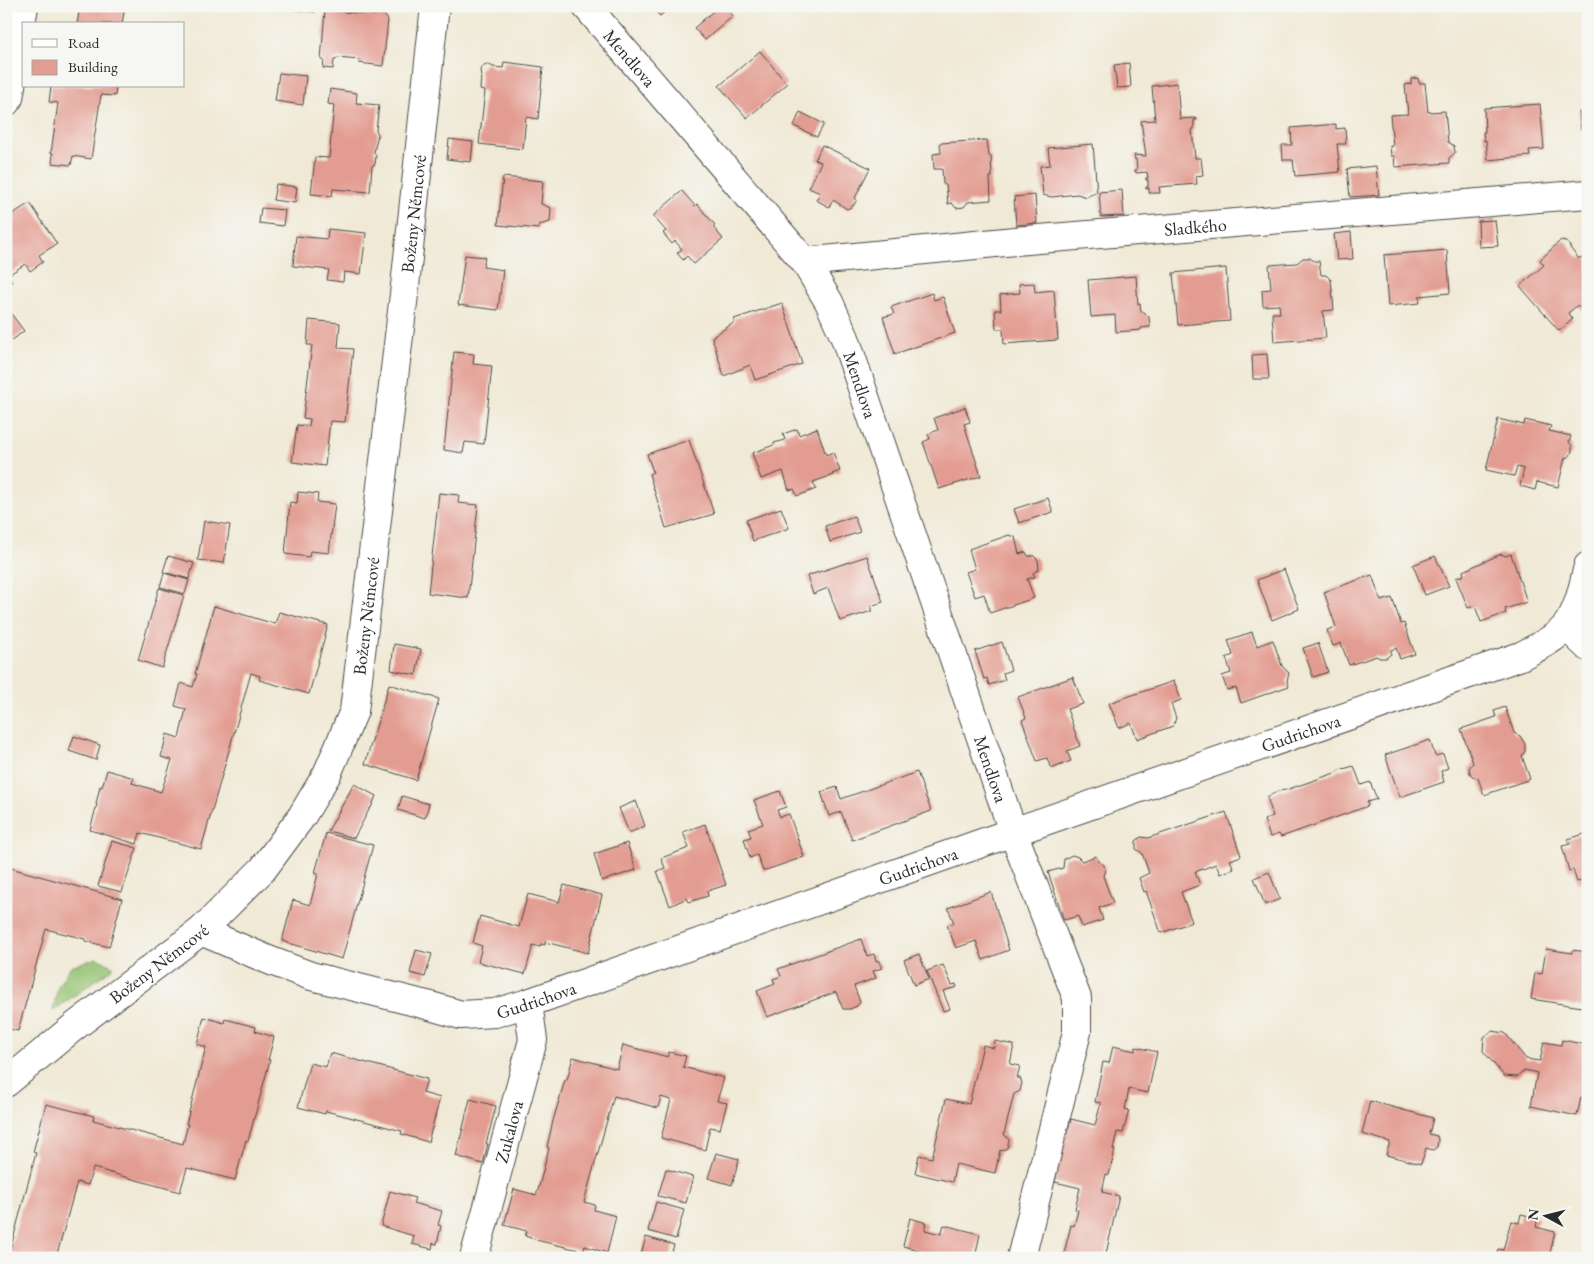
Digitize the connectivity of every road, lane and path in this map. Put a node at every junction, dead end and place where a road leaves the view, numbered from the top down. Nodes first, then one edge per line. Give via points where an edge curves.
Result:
1 (24, 6) edge
2 (435, 6) edge
3 (586, 6) edge
4 (6, 102) edge
5 (1588, 194) edge
6 (805, 262) junction
7 (1588, 566) edge
8 (1566, 626) junction
9 (1588, 647) edge
10 (1013, 832) junction
11 (201, 930) junction
12 (528, 1003) junction
13 (6, 1083) edge
14 (474, 1258) edge
15 (1021, 1258) edge

1 - 4 street
2 - 11 street, Boženy Němcové via 354,710 328,774 302,816 263,869
3 - 6 street, Mendlova
5 - 6 street, Sladkého via 1025,240
6 - 10 street, Mendlova via 829,302 845,338
7 - 8 street, Gudrichova via 1580,600
8 - 9 street
8 - 10 street, Gudrichova via 1521,656
10 - 12 street, Gudrichova
10 - 15 street, Mendlova via 1077,998 1077,1032
11 - 12 street, Gudrichova via 312,976 461,1015 495,1013
11 - 13 street, Boženy Němcové
12 - 14 street, Zukalova via 534,1040

